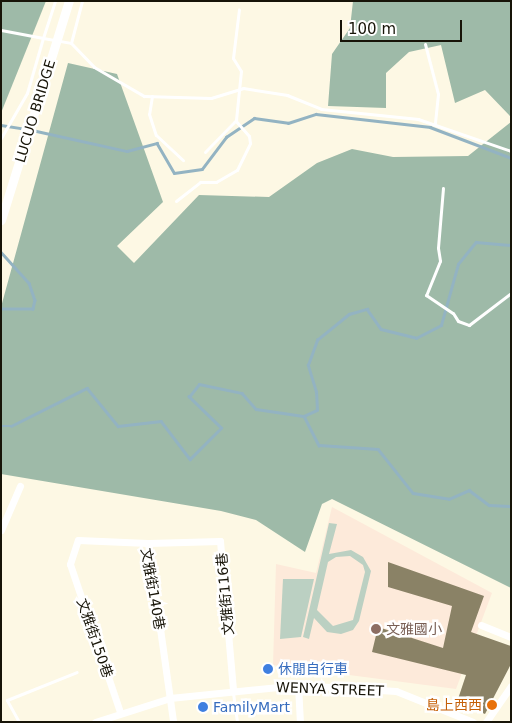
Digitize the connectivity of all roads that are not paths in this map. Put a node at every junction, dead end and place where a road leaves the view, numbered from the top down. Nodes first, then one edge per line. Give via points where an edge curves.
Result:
1 (55, 1) edge
2 (69, 1) edge
3 (82, 1) edge
4 (239, 9) dead end
5 (1, 30) edge
6 (43, 38) junction
7 (71, 43) junction
8 (425, 44) dead end
9 (238, 90) junction
10 (152, 96) junction
11 (237, 122) junction
12 (435, 124) junction
13 (1, 138) edge
14 (511, 151) edge
15 (205, 152) dead end
16 (183, 160) dead end
17 (444, 188) dead end
18 (176, 201) dead end
19 (1, 220) edge
20 (511, 293) edge
21 (20, 486) dead end
22 (1, 530) edge
23 (148, 543) junction
24 (70, 564) joint
25 (481, 625) dead end
26 (511, 637) edge
27 (77, 672) dead end
28 (298, 685) junction
29 (511, 686) edge
30 (233, 689) junction
31 (170, 698) junction
32 (120, 712) junction
33 (19, 722) edge
34 (95, 722) edge
35 (173, 722) edge
36 (237, 722) edge
37 (300, 722) edge
38 (473, 722) edge
39 (486, 722) edge

1 - 6 lane
2 - 19 street, LUCUO BRIDGE
3 - 7 lane
4 - 9 lane via 233,58 241,71
5 - 6 lane
6 - 7 lane
6 - 13 lane via 27,93
7 - 10 lane via 94,67 144,96
8 - 12 lane via 438,94
9 - 10 lane via 211,98
9 - 11 lane
9 - 12 lane via 287,95 321,108 418,119
10 - 16 lane via 149,114 156,135
11 - 15 lane
11 - 18 lane via 250,143 237,170 216,182 200,182
12 - 14 lane
17 - 20 lane via 438,248 440,261 426,295 450,311 458,321 470,325
21 - 22 street
23 - 24 street, 文雅街140巷 via 78,540
23 - 30 street, 文雅街116巷 via 220,542
23 - 31 street, 文雅街140巷
24 - 32 street, 文雅街150巷
25 - 26 street
27 - 33 lane via 8,700
28 - 30 street, WENYA STREET
28 - 37 street
28 - 38 street, WENYA STREET via 396,691
29 - 39 street
30 - 31 street, WENYA STREET
30 - 36 lane
31 - 32 street, WENYA STREET
31 - 35 street, 文雅街140巷
32 - 34 street, WENYA STREET

